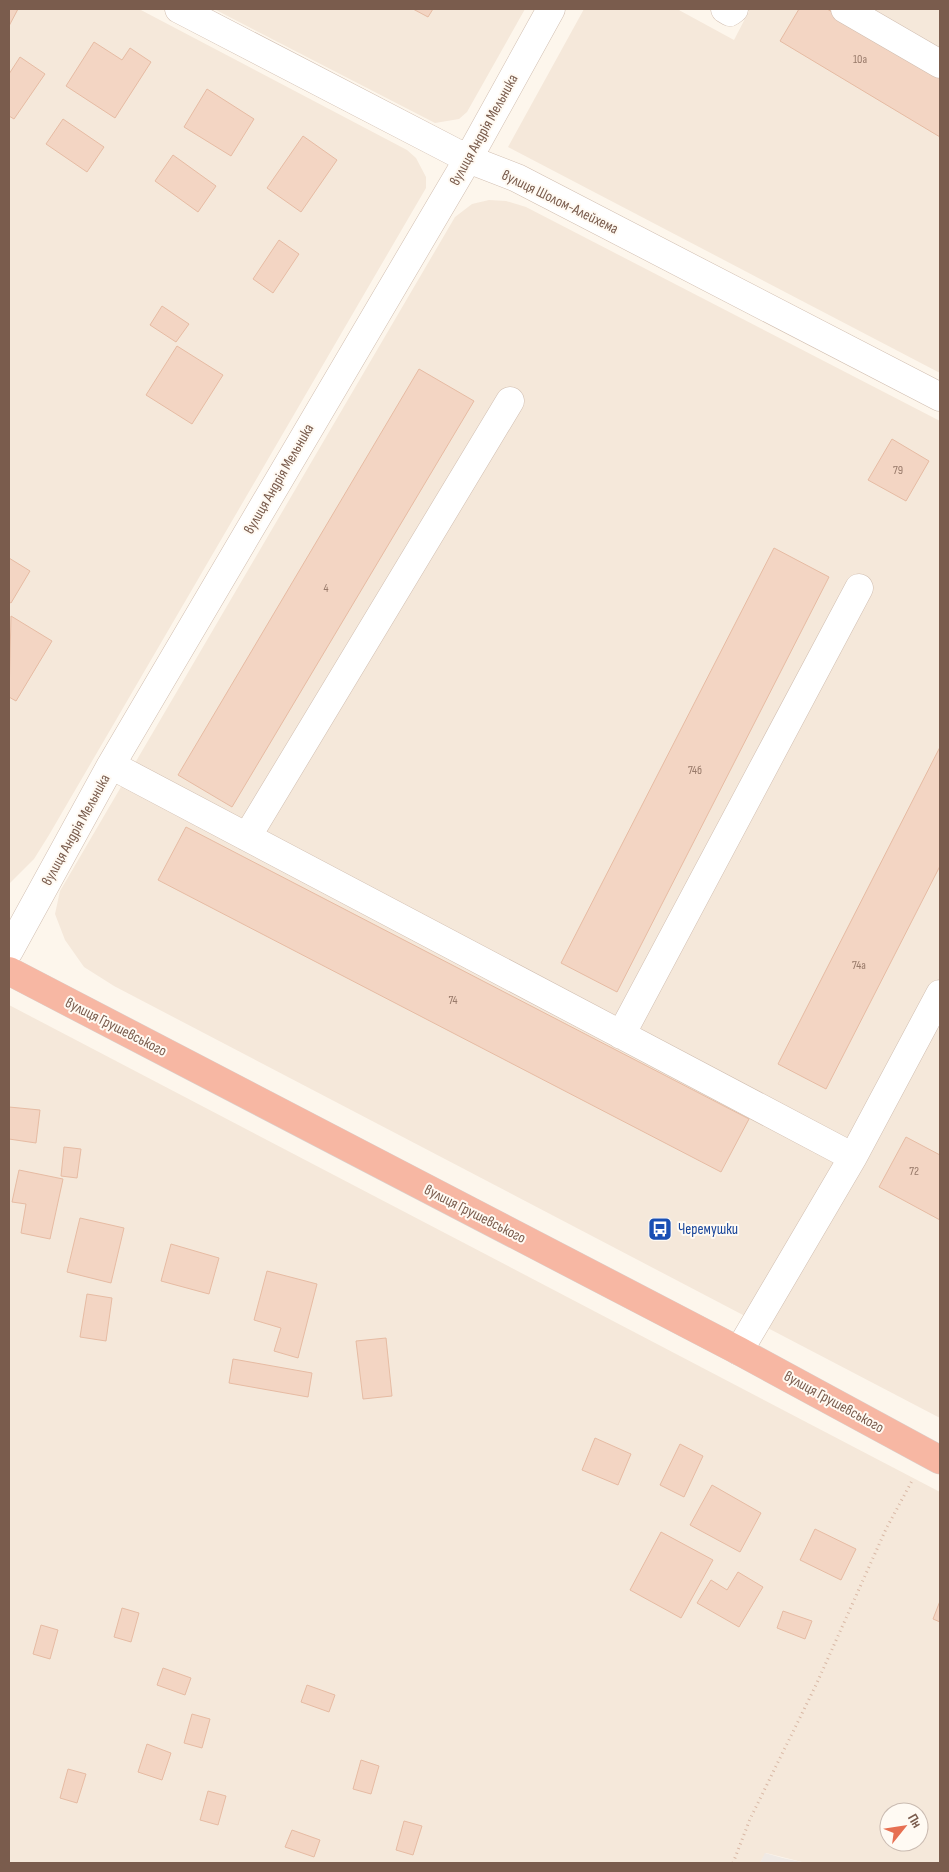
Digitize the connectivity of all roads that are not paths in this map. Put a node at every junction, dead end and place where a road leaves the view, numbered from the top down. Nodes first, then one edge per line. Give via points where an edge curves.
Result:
1 (179, 9) edge
2 (551, 9) edge
3 (725, 9) edge
4 (734, 9) edge
5 (845, 9) edge
6 (940, 64) edge
7 (468, 159) junction
8 (940, 397) edge
9 (510, 401) dead end
10 (859, 588) dead end
11 (112, 765) junction
12 (247, 837) junction
13 (9, 951) edge
14 (9, 971) edge
15 (940, 994) edge
16 (621, 1035) junction
17 (853, 1157) junction
18 (739, 1351) junction
19 (933, 1456) edge

1 - 7 street, вулиця Шолом-Алейхема
2 - 7 street, вулиця Андрія Мельника
3 - 4 street via 730,12
5 - 6 street
7 - 8 street, вулиця Шолом-Алейхема via 516,178
7 - 11 street, вулиця Андрія Мельника
9 - 12 street
10 - 16 street
11 - 12 street
11 - 13 street, вулиця Андрія Мельника
12 - 16 street
14 - 18 highway, вулиця Грушевського
15 - 17 street
16 - 17 street
17 - 18 street
18 - 19 highway, вулиця Грушевського

